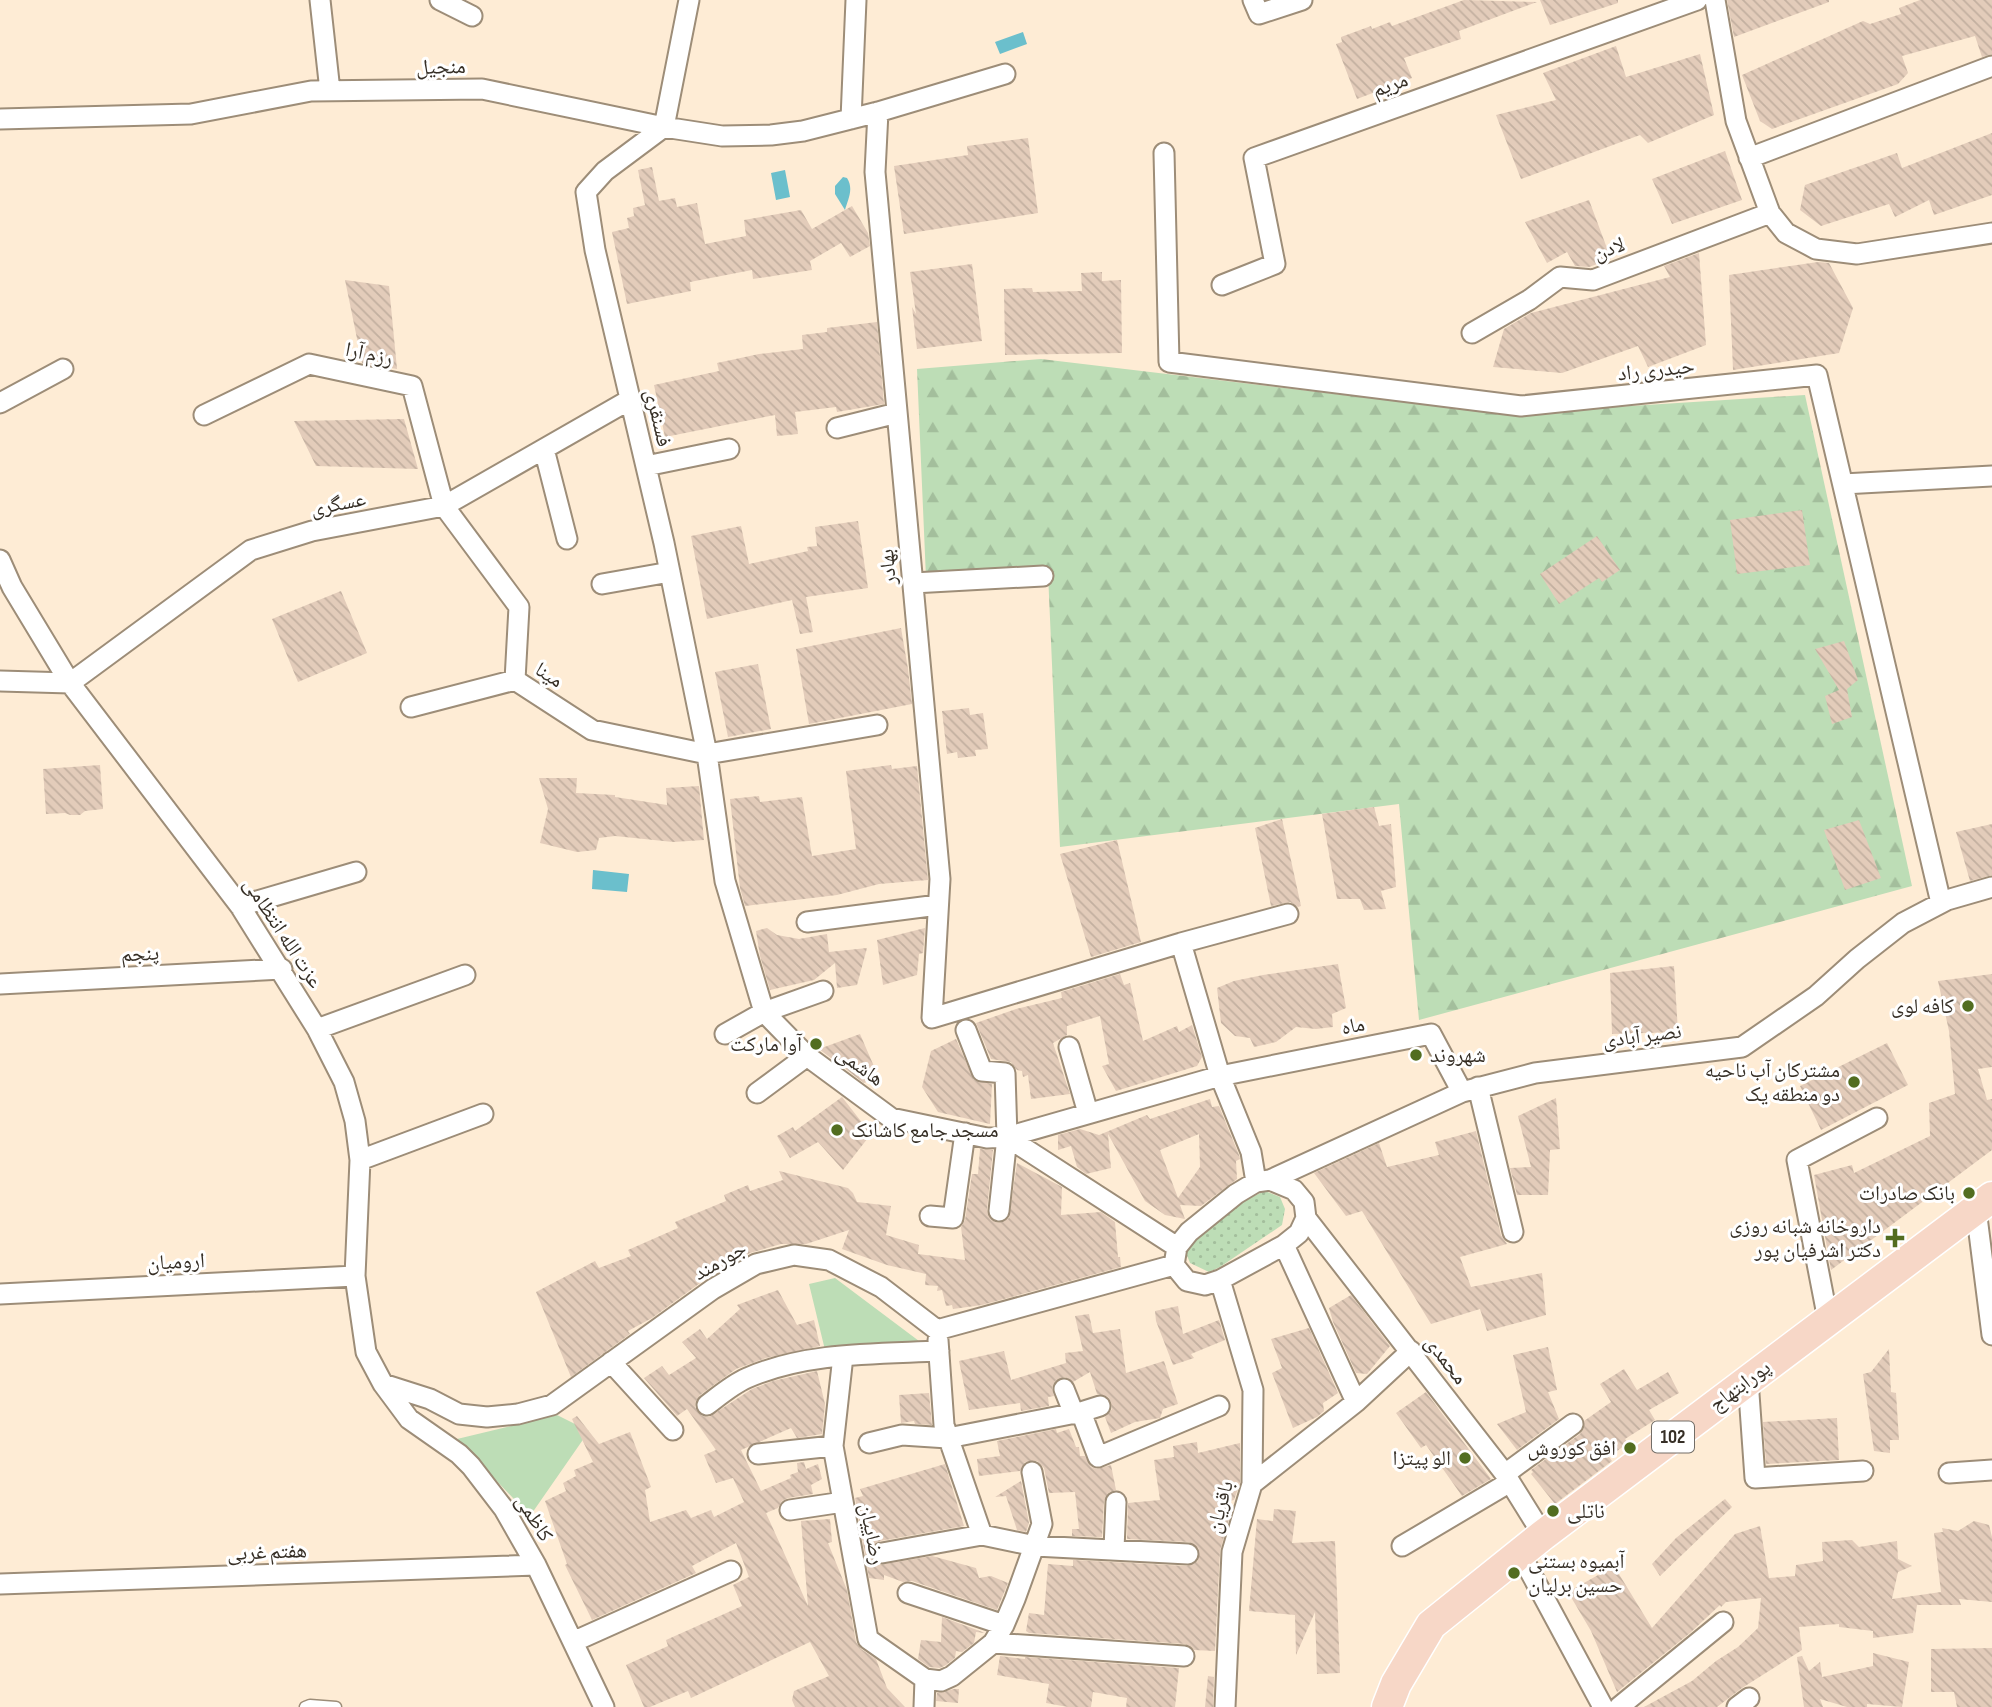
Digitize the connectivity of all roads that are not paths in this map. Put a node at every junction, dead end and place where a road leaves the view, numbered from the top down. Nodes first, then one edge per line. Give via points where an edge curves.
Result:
1 (320, 0) edge
2 (440, 0) edge
3 (689, 0) edge
4 (856, 0) edge
5 (1253, 0) edge
6 (1302, 0) edge
7 (1697, 0) edge
8 (1715, 0) edge
9 (472, 16) dead end
10 (1992, 66) edge
11 (1005, 74) dead end
12 (330, 91) junction
13 (878, 112) junction
14 (0, 119) edge
15 (851, 119) junction
16 (664, 127) junction
17 (1164, 153) dead end
18 (1749, 159) junction
19 (1770, 213) junction
20 (1992, 233) edge
21 (1222, 285) dead end
22 (1472, 333) dead end
23 (63, 369) dead end
24 (631, 399) junction
25 (0, 403) edge
26 (897, 413) junction
27 (204, 415) dead end
28 (838, 428) dead end
29 (544, 449) junction
30 (729, 449) dead end
31 (646, 466) junction
32 (1992, 476) edge
33 (1843, 484) junction
34 (443, 506) junction
35 (567, 539) dead end
36 (0, 560) edge
37 (670, 572) junction
38 (1043, 576) dead end
39 (913, 583) junction
40 (603, 584) dead end
41 (515, 680) junction
42 (0, 681) edge
43 (70, 683) junction
44 (411, 707) dead end
45 (877, 725) dead end
46 (707, 754) junction
47 (356, 872) dead end
48 (1992, 887) edge
49 (1941, 903) junction
50 (938, 905) junction
51 (240, 906) junction
52 (1288, 914) dead end
53 (807, 922) dead end
54 (1181, 943) junction
55 (282, 970) junction
56 (466, 975) dead end
57 (0, 984) edge
58 (823, 991) dead end
59 (764, 1012) junction
60 (317, 1029) junction
61 (966, 1030) dead end
62 (725, 1034) dead end
63 (1069, 1047) dead end
64 (807, 1056) junction
65 (1220, 1076) junction
66 (1470, 1089) junction
67 (758, 1093) dead end
68 (1088, 1113) junction
69 (483, 1114) dead end
70 (1877, 1118) dead end
71 (965, 1133) junction
72 (1007, 1137) junction
73 (360, 1160) junction
74 (1263, 1181) junction
75 (1984, 1203) edge
76 (999, 1210) dead end
77 (930, 1216) dead end
78 (1306, 1218) junction
79 (1513, 1232) dead end
80 (1284, 1245) junction
81 (1175, 1256) junction
82 (355, 1276) junction
83 (1220, 1280) junction
84 (0, 1294) edge
85 (1828, 1320) junction
86 (937, 1330) junction
87 (1992, 1335) edge
88 (939, 1351) junction
89 (1411, 1351) junction
90 (843, 1356) junction
91 (611, 1362) junction
92 (1748, 1380) junction
93 (383, 1384) junction
94 (1064, 1389) dead end
95 (1356, 1402) junction
96 (707, 1405) dead end
97 (1219, 1406) dead end
98 (1085, 1411) junction
99 (1573, 1424) dead end
100 (673, 1430) dead end
101 (948, 1438) junction
102 (869, 1443) dead end
103 (833, 1446) junction
104 (758, 1454) dead end
105 (1992, 1470) edge
106 (1863, 1471) dead end
107 (1032, 1472) dead end
108 (1950, 1473) dead end
109 (1507, 1478) junction
110 (1252, 1483) junction
111 (843, 1502) junction
112 (1116, 1502) dead end
113 (790, 1510) dead end
114 (982, 1535) junction
115 (1543, 1535) junction
116 (1035, 1546) junction
117 (1402, 1546) dead end
118 (1114, 1549) junction
119 (881, 1553) dead end
120 (1520, 1553) junction
121 (1188, 1554) dead end
122 (536, 1565) junction
123 (731, 1571) dead end
124 (0, 1584) edge
125 (908, 1593) dead end
126 (1723, 1622) dead end
127 (1004, 1625) junction
128 (575, 1641) junction
129 (993, 1643) junction
130 (1184, 1656) dead end
131 (924, 1693) edge
132 (305, 1707) edge
133 (336, 1707) edge
134 (604, 1707) edge
135 (1225, 1707) edge
136 (1388, 1707) edge
137 (1603, 1707) edge
138 (1619, 1707) edge

1 - 12 street
2 - 9 street
3 - 16 street
4 - 15 street
5 - 6 street via 1259,14
7 - 21 street, مریم via 1254,158 1275,264
8 - 18 street via 1736,121
10 - 18 street
11 - 13 street
12 - 14 street, منجیل via 191,114
12 - 16 street, منجیل via 482,89
13 - 15 street, منجیل
13 - 26 street, بهادر via 875,172
15 - 16 street, منجیل via 771,135 722,136
16 - 24 street, فسنقری via 586,192 595,250
17 - 33 street, حیدری راد via 1168,362 1521,406 1817,375
18 - 19 street
19 - 20 street via 1786,233 1816,249 1857,254
19 - 22 street, لادن via 1593,280 1560,277
23 - 25 street
24 - 29 street, عسگری
24 - 31 street, فسنقری
26 - 28 street
26 - 39 street, بهادر
27 - 34 street, رزم آرا via 309,364 412,386
29 - 34 street, عسگری
29 - 35 street
30 - 31 street
31 - 37 street, فسنقری
32 - 33 street
33 - 49 street, حیدری راد
34 - 41 street, مینا via 519,607
34 - 43 street, عسگری via 312,531 251,550
36 - 43 street, عزت الله انتظامی
37 - 40 street
37 - 46 street, فسنقری
38 - 39 street
39 - 50 street, بهادر via 940,879
41 - 44 street
41 - 46 street, مینا via 592,730
42 - 43 street
43 - 51 street, عزت الله انتظامی
45 - 46 street
46 - 59 street, هاشمی via 725,881
47 - 51 street
48 - 49 street, نصیر آبادی
49 - 66 street, نصیر آبادی via 1903,923 1816,996 1742,1047 1535,1073
50 - 53 street
50 - 54 street, بهادر via 932,1018
51 - 55 street, عزت الله انتظامی
52 - 54 street
54 - 65 street
55 - 57 street, پنجم
55 - 60 street, عزت الله انتظامی
56 - 60 street
58 - 59 street
59 - 62 street
59 - 64 street, هاشمی
60 - 73 street, عزت الله انتظامی via 344,1082
61 - 72 street via 982,1071 1005,1073
63 - 68 street
64 - 67 street
64 - 71 street, هاشمی via 891,1118
65 - 66 street, ماه via 1431,1034
65 - 68 street
65 - 74 street
66 - 74 street, نصیر آبادی
66 - 79 street
68 - 72 street
69 - 73 street
70 - 85 street via 1797,1160
71 - 72 street, هاشمی
71 - 77 street via 953,1218
72 - 76 street
72 - 81 street, هاشمی
73 - 82 street, عزت الله انتظامی
74 - 78 street, محمدی via 1294,1190 1304,1202
74 - 81 street, نصیر آبادی via 1236,1194 1189,1232
75 - 85 main road, پورابتهاج / 102
75 - 87 street
78 - 80 street via 1299,1233
78 - 89 street, محمدی
80 - 83 street
80 - 95 street
81 - 83 street, هاشمی via 1187,1281 1205,1285
81 - 86 street
82 - 84 street, ارومیان
82 - 93 street, عزت الله انتظامی via 366,1352
83 - 110 street, باقریان via 1253,1390
85 - 92 main road, پورابتهاج / 102
86 - 88 street
86 - 91 street, جورمند via 881,1287 829,1260 794,1255 745,1270
88 - 90 street
88 - 101 street
89 - 95 street
89 - 109 street, محمدی
90 - 96 street via 796,1362 746,1378
90 - 103 street, رضاییان
91 - 93 street, جورمند via 552,1405 518,1415 459,1414
91 - 100 street
92 - 106 street via 1755,1478
92 - 115 main road, پورابتهاج / 102
93 - 122 street, کاظمی via 409,1419 471,1466 504,1509
94 - 98 street
95 - 110 street
97 - 98 street via 1098,1457
98 - 101 street
99 - 109 street
101 - 102 street via 902,1435
101 - 114 street
103 - 104 street
103 - 111 street, رضاییان
105 - 108 street
107 - 116 street via 1042,1524
109 - 115 street, محمدی
109 - 117 street
110 - 135 street, باقریان via 1232,1552
111 - 113 street
111 - 131 street, رضاییان via 868,1639
112 - 118 street
114 - 116 street
114 - 119 street
115 - 120 main road, پورابتهاج / 102
116 - 118 street
116 - 127 street
118 - 121 street
120 - 136 main road, پورابتهاج / 102 via 1431,1625 1396,1684
120 - 137 street
122 - 124 street, هفتم غربی
122 - 128 street, کاظمی
123 - 128 street
125 - 127 street
126 - 138 street
127 - 129 street
128 - 134 street, کاظمی
129 - 130 street
129 - 131 street
132 - 133 lane

